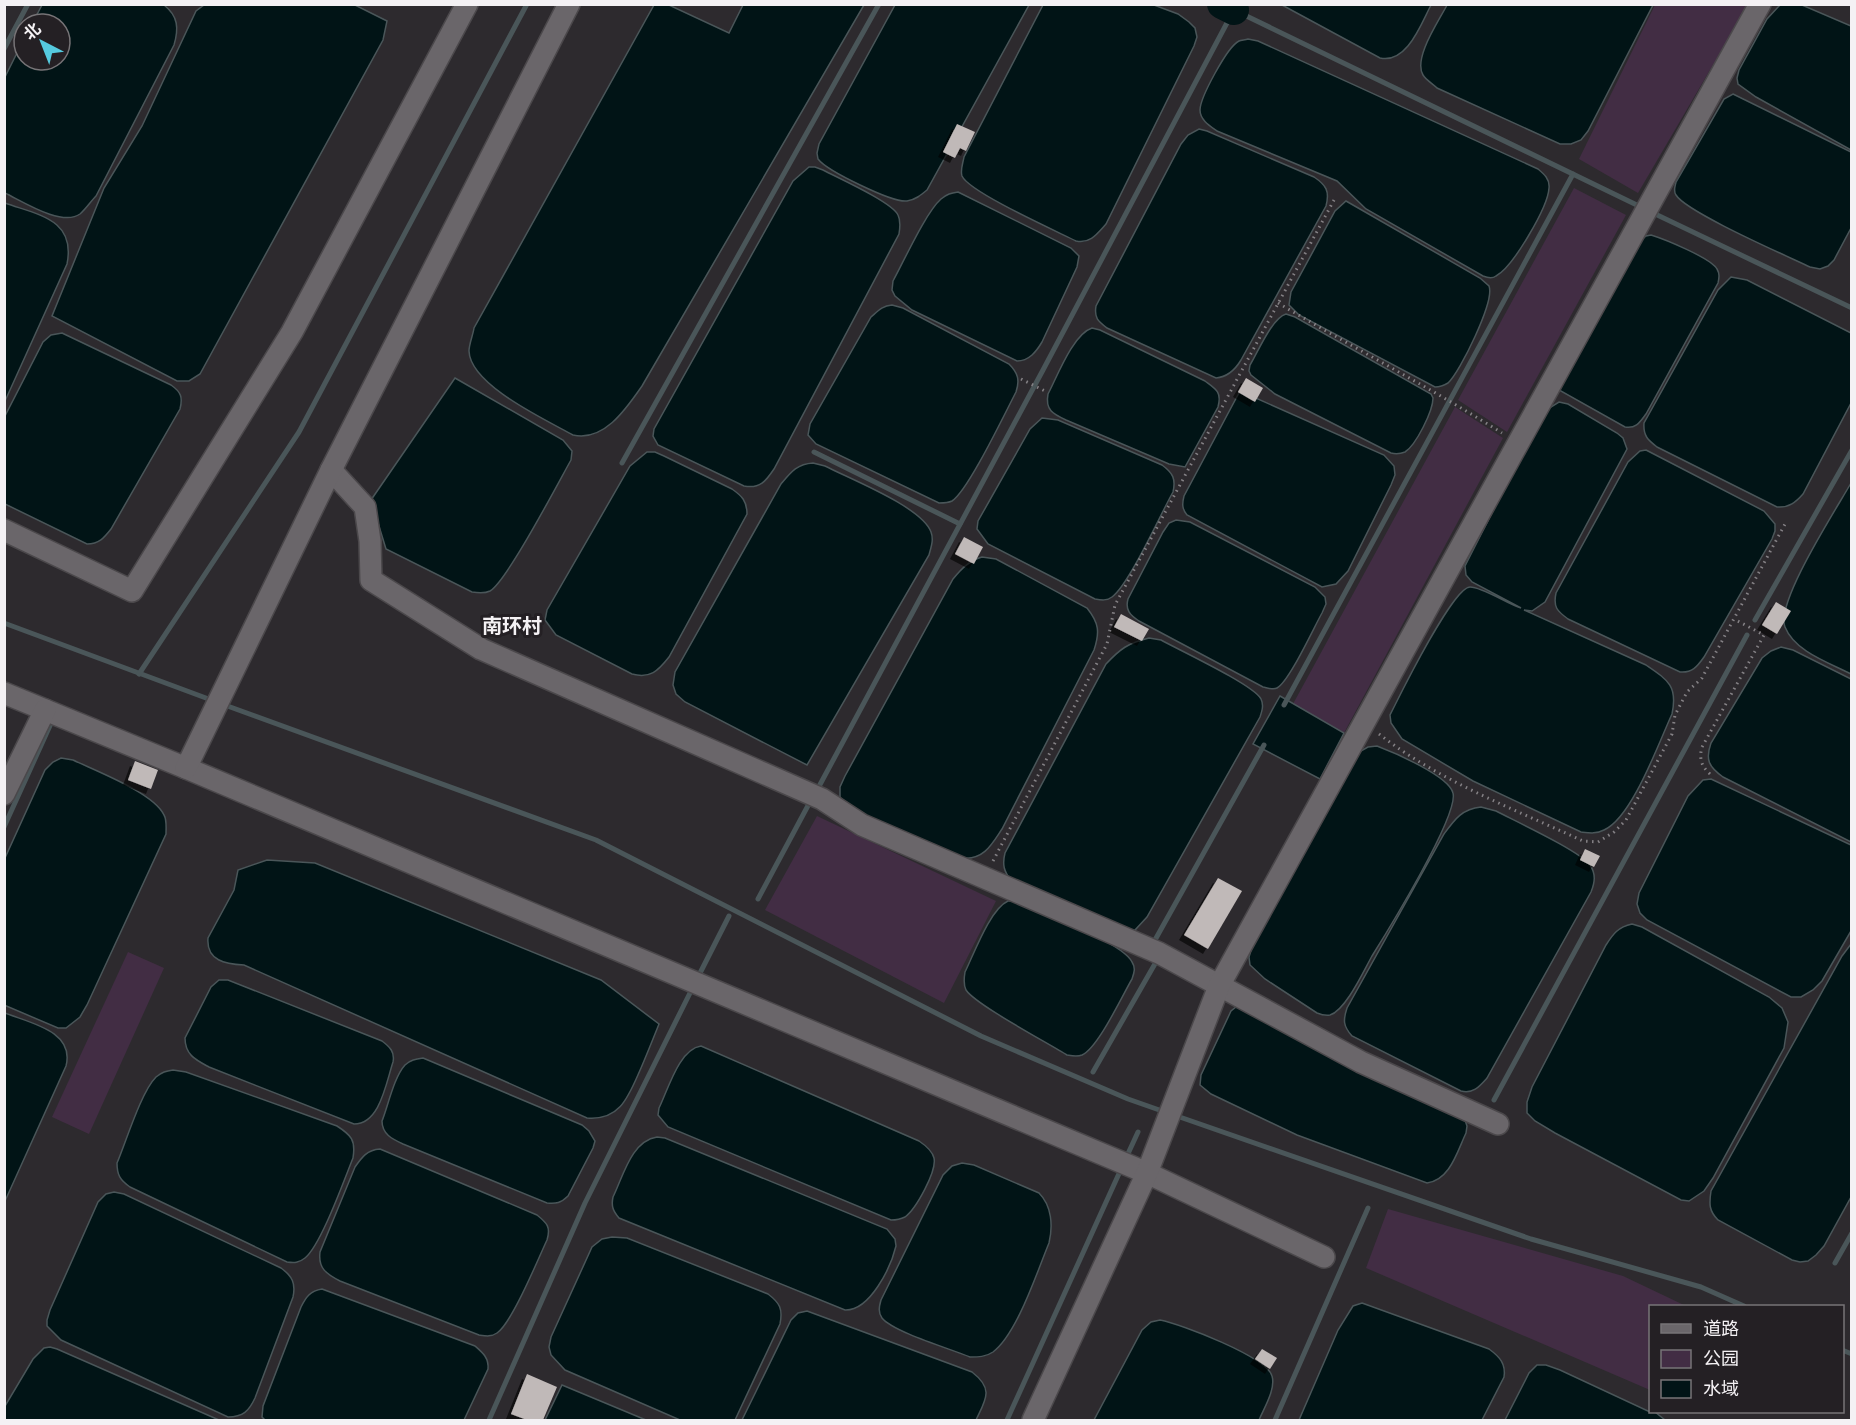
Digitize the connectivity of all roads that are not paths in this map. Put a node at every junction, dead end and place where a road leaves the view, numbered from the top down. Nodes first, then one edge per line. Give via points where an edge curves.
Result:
1 (467, 4) edge
2 (569, 4) edge
3 (1760, 4) edge
4 (331, 470) junction
5 (4, 530) edge
6 (4, 693) edge
7 (45, 710) junction
8 (186, 768) junction
9 (4, 794) edge
10 (1219, 986) junction
11 (1498, 1124) dead end
12 (1147, 1173) junction
13 (1324, 1257) dead end
14 (1033, 1420) edge

1 - 5 lane via 292,332 132,591
2 - 4 lane
3 - 10 lane
4 - 8 lane
4 - 10 lane via 364,507 371,580 481,649 822,799 862,825 1159,953
6 - 7 lane
7 - 8 lane
7 - 9 lane
8 - 12 lane
10 - 11 lane via 1361,1062
10 - 12 lane
12 - 13 lane
12 - 14 lane

